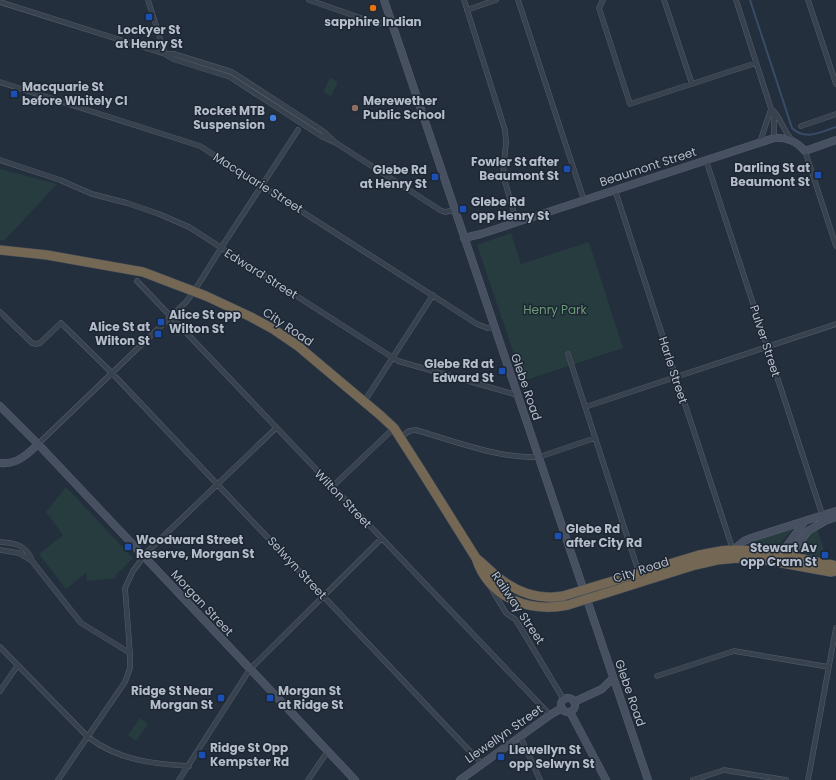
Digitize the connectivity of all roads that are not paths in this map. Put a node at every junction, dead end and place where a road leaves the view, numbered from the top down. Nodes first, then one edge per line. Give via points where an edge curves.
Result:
1 (148, 0) edge
2 (310, 0) edge
3 (384, 0) edge
4 (464, 0) edge
5 (496, 0) edge
6 (518, 0) edge
7 (603, 0) edge
8 (664, 0) edge
9 (736, 0) edge
10 (808, 0) edge
11 (0, 2) edge
12 (467, 10) junction
13 (391, 20) junction
14 (165, 54) junction
15 (756, 63) junction
16 (0, 82) edge
17 (692, 84) junction
18 (836, 84) edge
19 (771, 109) junction
20 (836, 114) edge
21 (801, 126) dead end
22 (298, 130) dead end
23 (774, 138) junction
24 (793, 140) junction
25 (836, 140) edge
26 (760, 142) junction
27 (805, 151) junction
28 (0, 160) edge
29 (706, 160) junction
30 (262, 185) junction
31 (615, 190) junction
32 (584, 200) junction
33 (455, 210) junction
34 (516, 222) junction
35 (464, 238) junction
36 (836, 246) edge
37 (221, 248) junction
38 (0, 250) edge
39 (137, 281) dead end
40 (194, 292) junction
41 (433, 295) junction
42 (1, 313) edge
43 (171, 317) junction
44 (836, 324) edge
45 (494, 327) junction
46 (766, 346) junction
47 (568, 354) dead end
48 (392, 357) junction
49 (112, 373) junction
50 (676, 377) junction
51 (517, 395) junction
52 (364, 402) junction
53 (0, 406) edge
54 (585, 407) junction
55 (276, 428) junction
56 (394, 428) junction
57 (400, 438) junction
58 (595, 438) junction
59 (38, 444) junction
60 (539, 457) junction
61 (0, 463) edge
62 (217, 485) junction
63 (332, 487) junction
64 (836, 511) edge
65 (836, 517) edge
66 (824, 518) junction
67 (805, 521) junction
68 (381, 539) junction
69 (0, 542) edge
70 (0, 550) edge
71 (733, 550) junction
72 (143, 556) junction
73 (476, 558) junction
74 (784, 558) junction
75 (32, 561) junction
76 (836, 567) edge
77 (480, 570) junction
78 (836, 571) edge
79 (639, 573) junction
80 (584, 590) junction
81 (323, 597) junction
82 (587, 600) junction
83 (836, 628) edge
84 (0, 647) edge
85 (130, 653) junction
86 (18, 665) junction
87 (829, 667) junction
88 (250, 669) junction
89 (657, 676) dead end
90 (613, 678) junction
91 (0, 691) edge
92 (564, 700) junction
93 (574, 702) junction
94 (562, 708) junction
95 (570, 712) junction
96 (550, 715) junction
97 (520, 736) junction
98 (88, 737) junction
99 (328, 751) junction
100 (481, 764) junction
101 (189, 766) junction
102 (58, 780) edge
103 (178, 780) edge
104 (308, 780) edge
105 (355, 780) edge
106 (460, 780) edge
107 (540, 780) edge
108 (606, 780) edge
109 (648, 780) edge
110 (693, 780) edge
111 (786, 780) edge
112 (808, 780) edge

1 - 14 street
2 - 13 street via 378,24
3 - 13 street, Glebe Road
4 - 12 street
5 - 12 street
6 - 32 street
7 - 17 street via 599,8 630,104
8 - 17 street
9 - 15 street
10 - 18 street
11 - 14 street
12 - 34 street via 506,130 504,175
13 - 33 street, Glebe Road
14 - 33 street via 173,59 230,77 440,210
15 - 17 street
15 - 19 street
16 - 30 street, Macquarie Street via 200,146
19 - 23 street via 774,118
19 - 24 street via 777,113 783,128
19 - 26 street
20 - 21 street
22 - 30 street
23 - 24 street, Beaumont Street
23 - 26 street, Beaumont Street
24 - 27 street
25 - 27 street
26 - 29 street, Beaumont Street
27 - 36 street
28 - 37 street, Edward Street via 60,180 92,194 159,214 189,227
29 - 31 street, Beaumont Street
29 - 46 street, Pulver Street
30 - 37 street
30 - 41 street, Macquarie Street
31 - 32 street, Beaumont Street
31 - 50 street, Harle Street
32 - 34 street, Beaumont Street
33 - 35 street, Glebe Road
34 - 35 street, Beaumont Street
35 - 45 street, Glebe Road
37 - 40 street
37 - 48 street, Edward Street
38 - 40 highway, City Road via 130,269
39 - 43 street, Wilton Street
40 - 43 street
40 - 52 highway, City Road via 273,329 298,346
41 - 45 street, Macquarie Street via 477,324 487,328
41 - 48 street
42 - 49 street, Selwyn Street via 32,344 40,343 61,323
43 - 49 street
43 - 55 street, Wilton Street
44 - 46 street
45 - 51 street, Glebe Road
46 - 50 street
46 - 66 street, Pulver Street
47 - 54 street
48 - 51 street, Edward Street via 398,361
48 - 52 street
49 - 59 street
49 - 62 street, Selwyn Street
50 - 54 street
50 - 71 street, Harle Street
51 - 60 street, Glebe Road
52 - 56 highway, City Road
53 - 59 street, Morgan Street
54 - 58 street
55 - 62 street
55 - 63 street, Wilton Street
56 - 57 highway, City Road
56 - 63 street
57 - 60 street via 409,431 416,430 504,455
57 - 73 highway, City Road
58 - 60 street
58 - 79 street
59 - 61 street via 19,460
59 - 72 street, Morgan Street
60 - 80 street, Glebe Road
62 - 72 street
62 - 81 street, Selwyn Street
63 - 68 street, Wilton Street
64 - 66 street
65 - 66 street
66 - 67 street
66 - 74 street via 803,536
67 - 71 street via 751,538
67 - 74 street
68 - 81 street
68 - 96 street, Wilton Street
69 - 75 street via 18,545 29,552
70 - 75 street via 19,554
71 - 74 highway, City Road
71 - 79 highway, City Road via 699,555
72 - 85 street via 132,570 125,588
72 - 88 street, Morgan Street
73 - 77 highway, City Road
73 - 80 highway, City Road via 500,579 528,594 544,598
74 - 76 highway
74 - 78 highway, City Road
74 - 82 highway, City Road via 738,558 706,562
75 - 85 street via 81,623
77 - 82 highway, City Road via 499,591 527,605 558,607
77 - 92 street, Railway Street via 506,613 516,620
79 - 80 highway, City Road
80 - 82 street, Glebe Road
81 - 88 street
81 - 100 street, Selwyn Street
82 - 90 street, Glebe Road
83 - 87 street
84 - 86 street
85 - 98 street via 130,668 125,682
86 - 91 street
86 - 98 street
87 - 89 street via 734,651
87 - 112 street
88 - 99 street, Morgan Street
88 - 101 street
90 - 93 street via 602,689
90 - 109 street, Glebe Road
92 - 93 street via 570,698
92 - 94 street via 561,703
93 - 95 street via 575,707
94 - 95 street
94 - 96 street, Llewellyn Street
95 - 108 street
96 - 97 street, Llewellyn Street
97 - 100 street, Llewellyn Street
97 - 107 street
98 - 101 street via 98,745 131,759
98 - 102 street
99 - 104 street
99 - 105 street, Morgan Street
100 - 106 street, Llewellyn Street
101 - 103 street
110 - 111 street via 724,770

